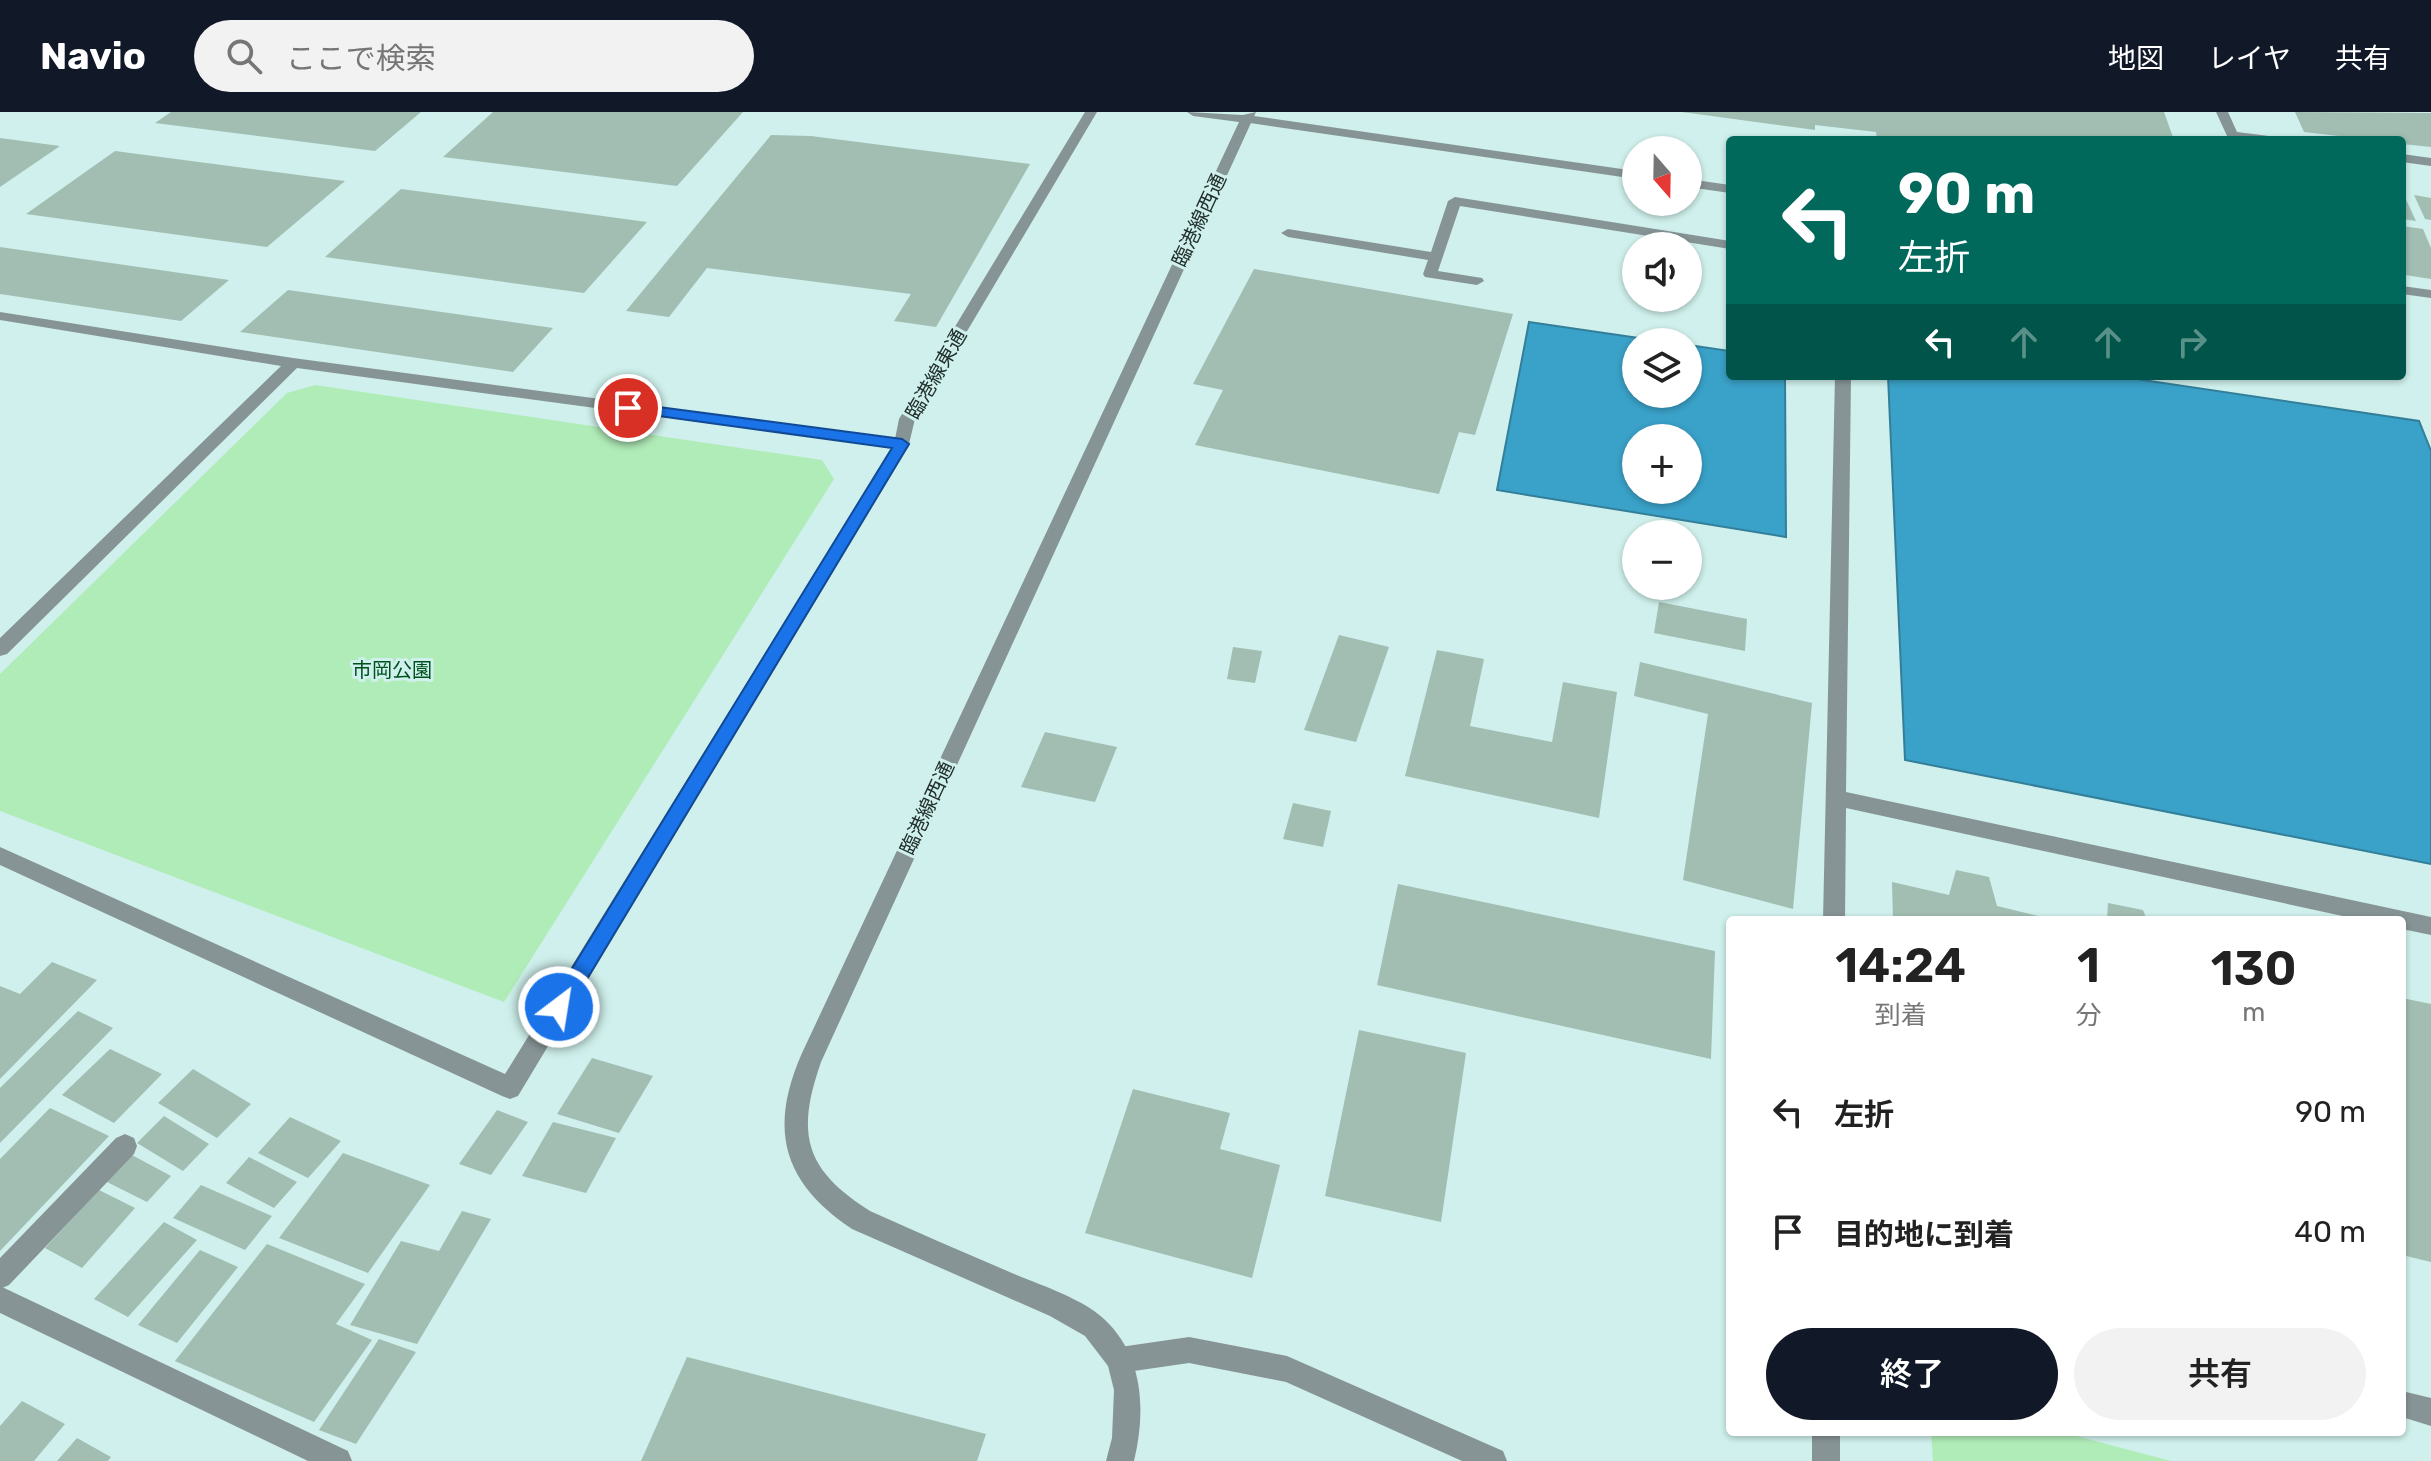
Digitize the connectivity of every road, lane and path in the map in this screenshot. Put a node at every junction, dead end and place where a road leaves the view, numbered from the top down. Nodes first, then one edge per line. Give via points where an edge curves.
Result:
1 (1091, 112) edge
2 (1193, 112) edge
3 (2222, 112) edge
4 (1248, 115) edge
5 (2239, 136) edge
6 (2406, 159) edge
7 (2431, 162) edge
8 (1622, 173) edge
9 (1702, 185) edge
10 (1726, 188) edge
11 (1288, 233) dead end
12 (1726, 244) edge
13 (1435, 257) junction
14 (1477, 281) dead end
15 (2406, 291) edge
16 (2431, 294) edge
17 (0, 316) edge
18 (293, 363) junction
19 (1843, 380) edge
20 (902, 444) junction
21 (0, 649) edge
22 (1836, 798) junction
23 (0, 856) edge
24 (1834, 916) edge
25 (2385, 916) edge
26 (2406, 921) edge
27 (2431, 926) edge
28 (125, 1146) dead end
29 (0, 1276) edge
30 (0, 1299) edge
31 (1120, 1360) junction
32 (2406, 1405) edge
33 (2431, 1412) edge
34 (1826, 1436) edge
35 (338, 1461) edge
36 (1120, 1461) edge
37 (1493, 1461) edge
38 (1826, 1461) edge

1 - 20 street, 臨港線東通 via 907,419
2 - 4 street
3 - 5 street via 2232,135
4 - 8 street
4 - 31 street, 臨港線西通 via 810,1061 793,1118 797,1149 833,1204 1059,1307 1094,1327
6 - 7 street
9 - 10 street
11 - 13 street
12 - 13 street via 1455,201
13 - 14 street via 1430,274
15 - 16 street
17 - 18 street
18 - 20 street
18 - 21 street
19 - 22 street
20 - 23 street, 臨港線東通 via 510,1088
22 - 24 street
22 - 25 street
26 - 27 street
28 - 29 street
30 - 35 street
31 - 36 street via 1127,1390
31 - 37 street via 1189,1350 1287,1369
32 - 33 street
34 - 38 street

